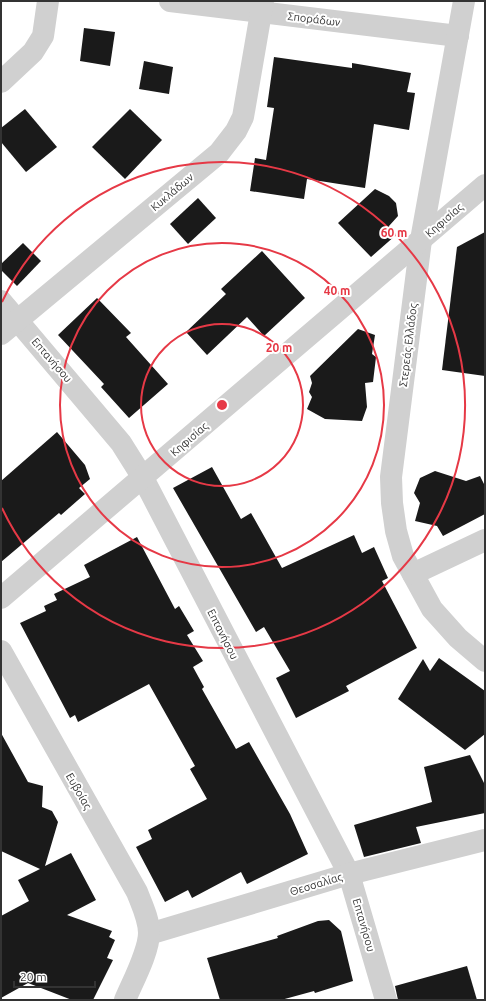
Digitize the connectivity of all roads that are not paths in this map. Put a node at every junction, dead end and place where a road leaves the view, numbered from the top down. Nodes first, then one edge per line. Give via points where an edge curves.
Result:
1 (48, 1) edge
2 (170, 1) edge
3 (464, 1) edge
4 (262, 7) edge
5 (458, 36) junction
6 (1, 82) edge
7 (485, 185) edge
8 (421, 240) junction
9 (1, 301) edge
10 (17, 319) junction
11 (1, 334) edge
12 (143, 478) junction
13 (485, 540) edge
14 (413, 574) junction
15 (1, 598) edge
16 (1, 651) edge
17 (485, 662) edge
18 (485, 840) edge
19 (349, 874) junction
20 (149, 934) junction
21 (125, 1000) edge
22 (386, 1000) edge

1 - 6 street via 43,36 33,52
2 - 4 street, Σποράδων
3 - 5 street, Στερεάς Ελλάδος
4 - 5 street, Σποράδων
4 - 10 street, Κυκλάδων via 243,117 232,137 219,153
5 - 8 street, Στερεάς Ελλάδος
7 - 8 street, Κηφισίας
8 - 12 street, Κηφισίας
8 - 14 street, Στερεάς Ελλάδος via 391,477 396,531 403,556
9 - 10 street, Επτανήσου
10 - 11 street, Κυκλάδων
10 - 12 street, Επτανήσου via 121,443
12 - 15 street, Κηφισίας
12 - 19 street, Επτανήσου
13 - 14 street
14 - 17 street, Στερεάς Ελλάδος via 432,610
16 - 20 street, Ευβοίας via 137,892 146,916
18 - 19 street, Θεσσαλίας
19 - 20 street, Θεσσαλίας
19 - 22 street, Επτανήσου
20 - 21 street via 141,964

